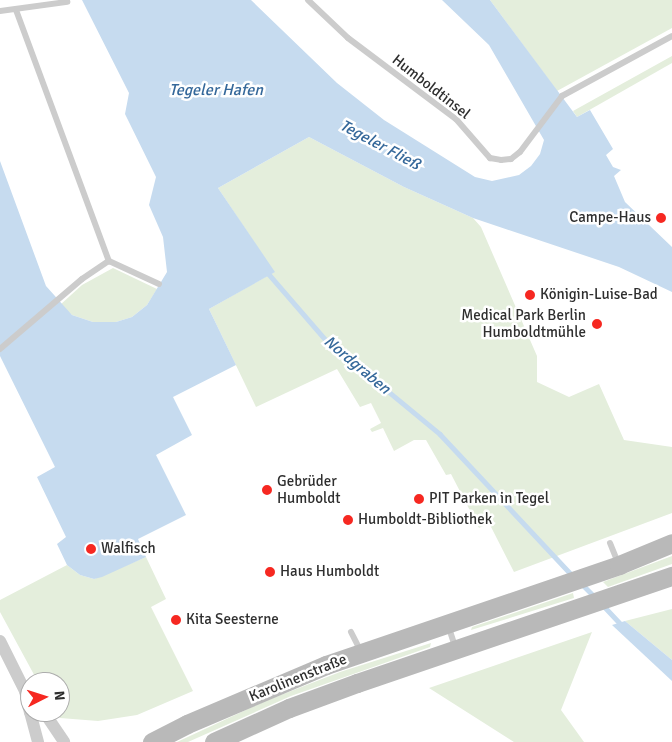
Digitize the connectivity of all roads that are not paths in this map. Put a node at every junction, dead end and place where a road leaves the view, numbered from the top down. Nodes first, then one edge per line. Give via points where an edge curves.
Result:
1 (308, 0) edge
2 (67, 2) dead end
3 (16, 10) junction
4 (0, 11) edge
5 (672, 36) edge
6 (108, 261) junction
7 (159, 284) dead end
8 (0, 349) edge
9 (610, 543) dead end
10 (672, 543) edge
11 (619, 565) junction
12 (672, 576) edge
13 (448, 624) junction
14 (352, 632) dead end
15 (0, 641) edge
16 (456, 649) junction
17 (361, 653) junction
18 (20, 680) edge
19 (33, 722) edge
20 (51, 722) edge
21 (38, 742) edge
22 (64, 742) edge
23 (152, 742) edge
24 (214, 742) edge

1 - 5 lane, Humboldtinsel via 348,38 456,119 490,158 511,159 538,131 562,96
2 - 3 lane
3 - 4 lane
3 - 6 lane
6 - 7 lane
6 - 8 lane
9 - 11 lane
10 - 11 main road, Karolinenstraße
11 - 13 main road, Karolinenstraße
12 - 16 main road, Karolinenstraße
13 - 16 lane
13 - 17 main road, Karolinenstraße
14 - 17 lane
15 - 18 street
16 - 24 main road, Karolinenstraße via 289,708
17 - 23 main road, Karolinenstraße via 204,716
19 - 21 street
20 - 22 street

